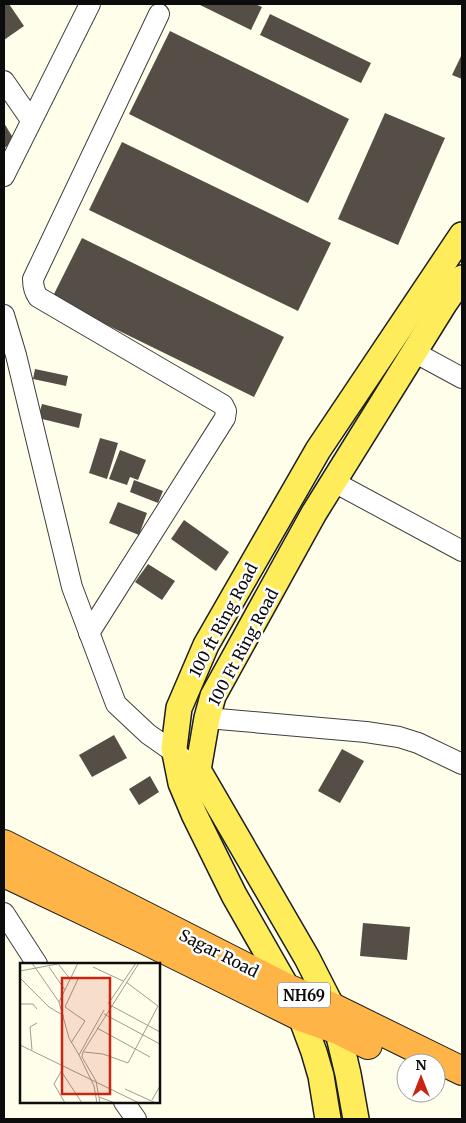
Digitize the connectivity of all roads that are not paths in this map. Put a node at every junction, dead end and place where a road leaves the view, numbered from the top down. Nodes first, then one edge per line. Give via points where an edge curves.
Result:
1 (81, 9) edge
2 (159, 14) dead end
3 (4, 81) edge
4 (32, 120) junction
5 (4, 176) edge
6 (462, 234) edge
7 (462, 278) edge
8 (4, 315) edge
9 (414, 352) junction
10 (12, 369) edge
11 (462, 378) edge
12 (334, 482) junction
13 (462, 552) edge
14 (89, 633) junction
15 (207, 718) junction
16 (174, 752) junction
17 (462, 764) edge
18 (198, 770) junction
19 (4, 844) edge
20 (6, 879) edge
21 (4, 913) edge
22 (36, 963) edge
23 (287, 988) junction
24 (301, 1017) junction
25 (335, 1018) junction
26 (396, 1058) edge
27 (462, 1071) edge
28 (446, 1084) edge
29 (462, 1092) edge
30 (125, 1103) edge
31 (136, 1119) edge
32 (328, 1119) edge
33 (356, 1119) edge

1 - 4 street
2 - 14 street via 33,278 33,286 38,297 223,405 226,411 225,418
3 - 4 street
4 - 5 street
6 - 16 main road, 100 ft Ring Road via 318,450 206,645 178,708
7 - 9 main road, 100 Ft Ring Road
8 - 10 street
9 - 11 street
9 - 12 main road, 100 Ft Ring Road
10 - 14 street via 72,587
12 - 13 street
12 - 15 main road, 100 Ft Ring Road via 213,696
14 - 16 street via 116,704 148,734
15 - 17 street via 399,736
15 - 18 main road, 100 Ft Ring Road
16 - 18 street
16 - 23 main road, 100 ft Ring Road via 181,783 194,814 234,895
18 - 25 main road via 307,958
19 - 23 highway, Sagar Road / NH69
20 - 24 highway, Sagar Road / NH69 via 143,939
21 - 22 street
23 - 24 main road, 100 ft Ring Road
23 - 25 highway, Sagar Road / NH69
24 - 25 highway, Sagar Road / NH69
24 - 32 main road, 100 ft Ring Road via 321,1076
25 - 26 highway, Sagar Road / NH69
25 - 27 highway, Sagar Road / NH69
25 - 33 main road
28 - 29 highway
30 - 31 street

